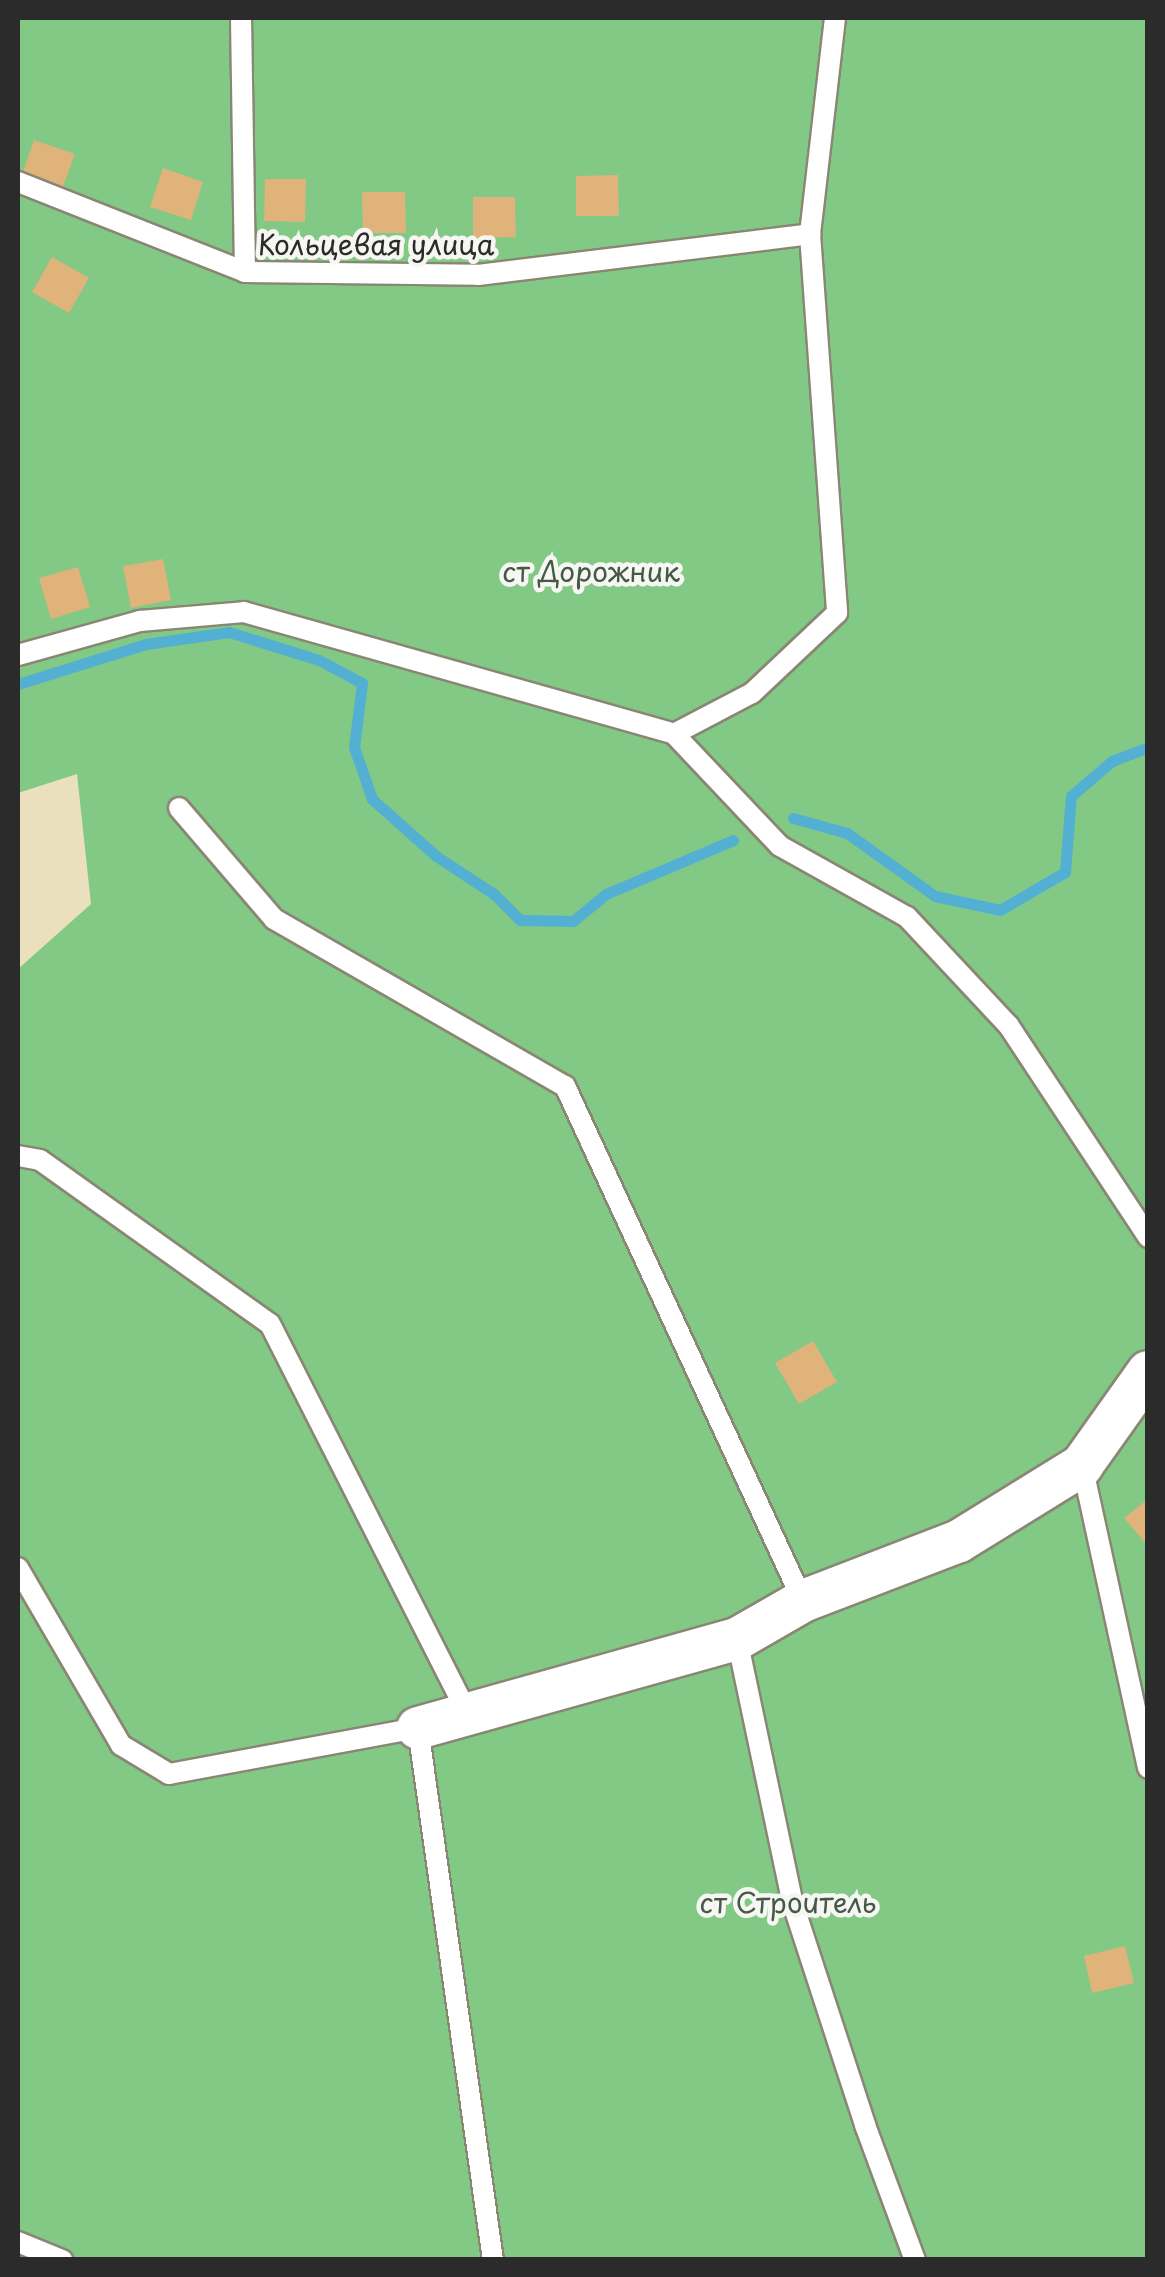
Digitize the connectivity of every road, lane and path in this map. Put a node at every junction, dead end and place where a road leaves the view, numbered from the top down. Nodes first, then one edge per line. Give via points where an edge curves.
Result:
1 (242, 18) edge
2 (834, 18) edge
3 (18, 182) edge
4 (810, 234) junction
5 (245, 272) junction
6 (18, 655) edge
7 (674, 734) junction
8 (179, 808) dead end
9 (18, 1156) edge
10 (1148, 1238) edge
11 (1148, 1372) edge
12 (1082, 1465) junction
13 (18, 1568) edge
14 (803, 1602) junction
15 (737, 1639) junction
16 (466, 1712) junction
17 (418, 1728) junction
18 (1148, 1768) edge
19 (18, 2242) edge
20 (62, 2260) edge
21 (493, 2260) edge
22 (915, 2260) edge

1 - 5 lane
2 - 4 lane
3 - 5 lane, Кольцевая улица
4 - 5 lane, Кольцевая улица via 478,275
4 - 7 lane via 837,613 752,693
6 - 7 lane via 140,620 244,612
7 - 10 lane via 780,846 907,917 1009,1026
8 - 14 lane via 274,919 565,1086
9 - 16 lane via 40,1160 270,1324
11 - 12 street
12 - 14 street via 958,1541
12 - 18 lane
13 - 17 lane via 121,1746 169,1774
14 - 15 street
15 - 16 street
15 - 22 lane via 792,1901
16 - 17 street
17 - 21 lane
19 - 20 lane

